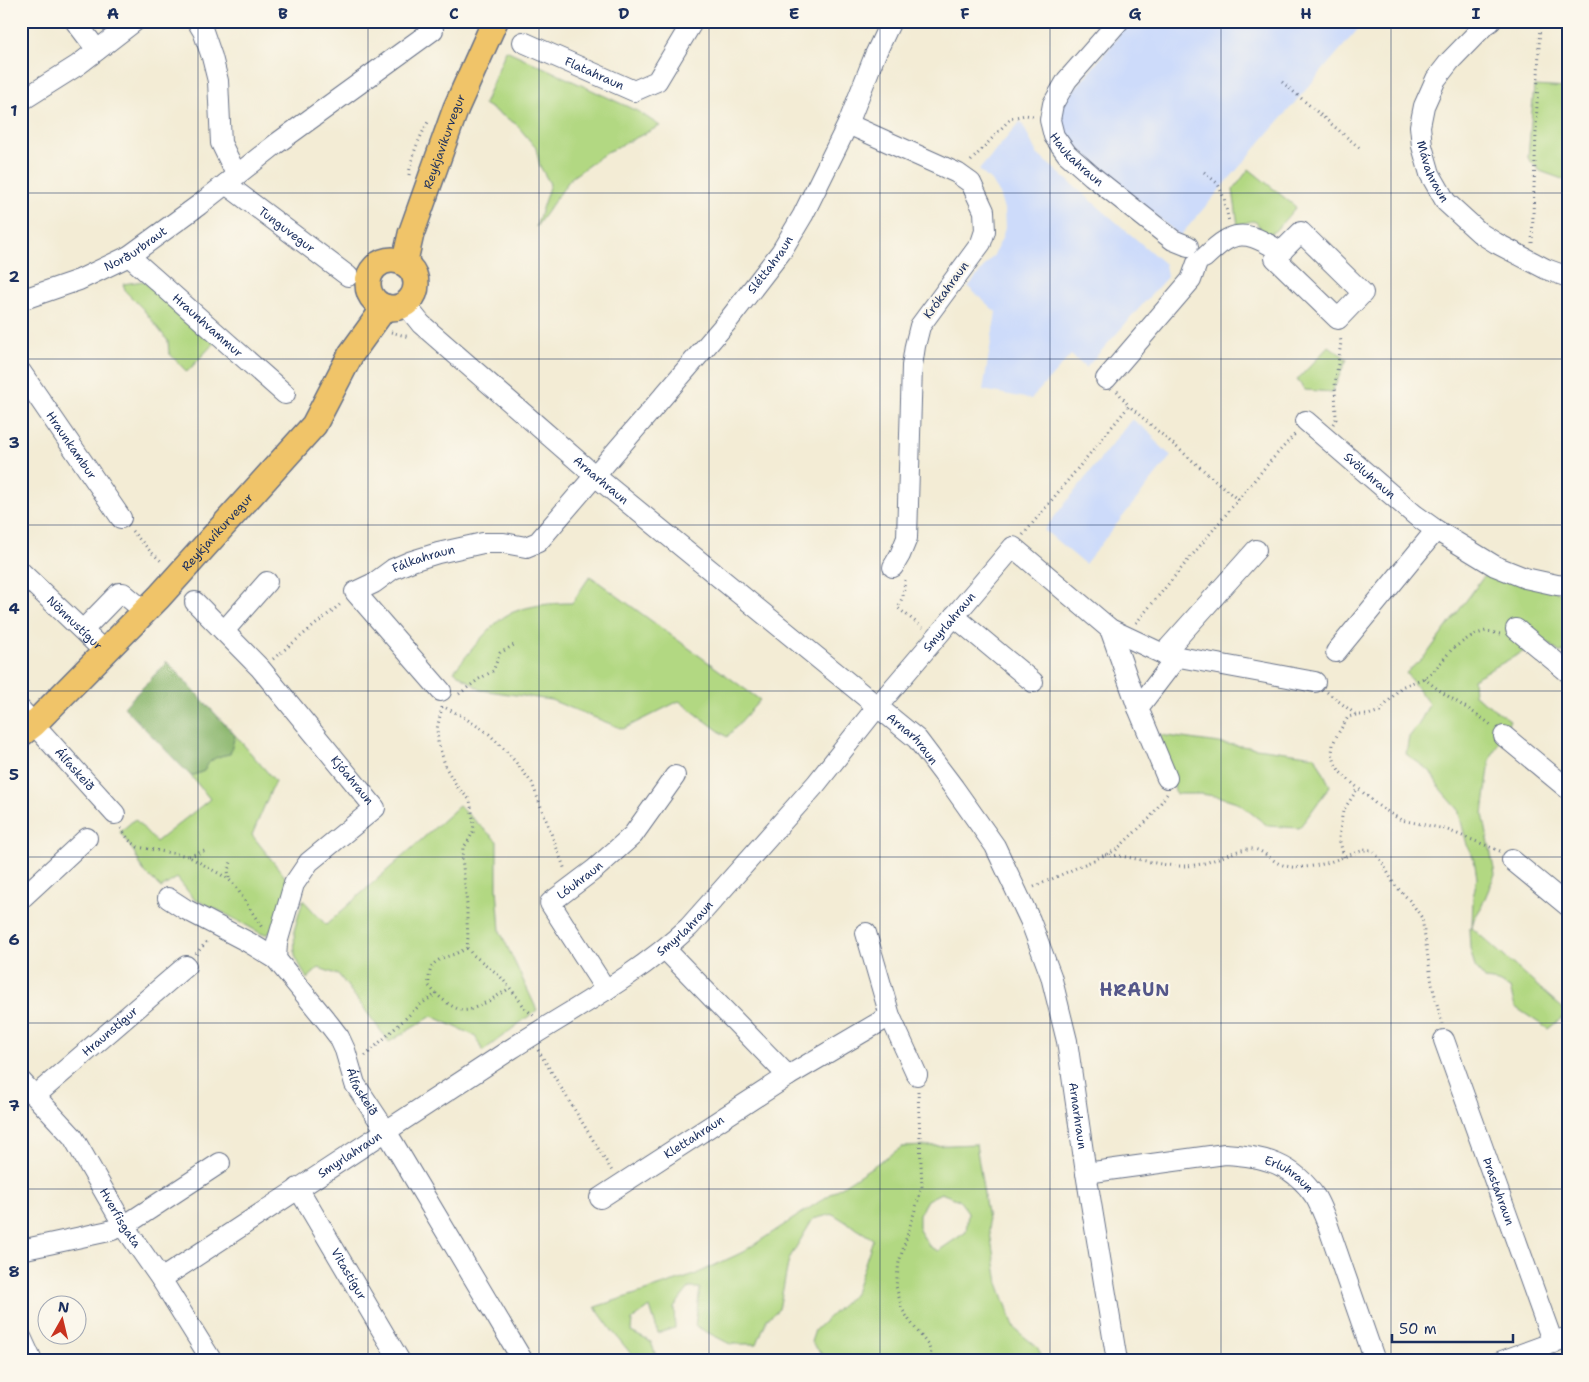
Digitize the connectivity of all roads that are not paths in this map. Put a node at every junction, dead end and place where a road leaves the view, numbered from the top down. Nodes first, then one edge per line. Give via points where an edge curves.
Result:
1 (75, 21) edge
2 (136, 21) edge
3 (197, 21) edge
4 (483, 21) edge
5 (495, 21) edge
6 (506, 21) edge
7 (694, 21) edge
8 (891, 21) edge
9 (1119, 21) edge
10 (1492, 21) edge
11 (433, 30) dead end
12 (523, 42) dead end
13 (98, 50) junction
14 (21, 101) edge
15 (848, 124) junction
16 (231, 179) junction
17 (426, 191) junction
18 (1282, 252) junction
19 (1197, 255) junction
20 (129, 256) junction
21 (397, 263) junction
22 (348, 276) dead end
23 (1568, 277) edge
24 (21, 300) edge
25 (387, 310) junction
26 (21, 372) edge
27 (1106, 379) dead end
28 (285, 394) dead end
29 (1306, 421) road end
30 (594, 475) junction
31 (121, 518) road end
32 (1436, 530) junction
33 (1256, 550) dead end
34 (896, 561) road end
35 (21, 572) edge
36 (267, 582) dead end
37 (1568, 586) edge
38 (195, 602) dead end
39 (954, 616) junction
40 (1516, 629) road end
41 (224, 632) junction
42 (1118, 632) junction
43 (95, 642) junction
44 (1336, 652) dead end
45 (1170, 656) junction
46 (1568, 672) edge
47 (1033, 682) dead end
48 (1315, 682) road end
49 (448, 699) road end
50 (877, 707) junction
51 (1138, 708) junction
52 (24, 719) edge
53 (1504, 736) road end
54 (675, 776) dead end
55 (1166, 778) road end
56 (1568, 789) edge
57 (115, 814) road end
58 (87, 838) dead end
59 (1512, 860) road end
60 (168, 898) dead end
61 (21, 899) edge
62 (1568, 906) edge
63 (866, 933) dead end
64 (666, 949) junction
65 (276, 959) junction
66 (186, 966) road end
67 (606, 990) junction
68 (890, 1016) junction
69 (1444, 1040) road end
70 (917, 1075) road end
71 (788, 1076) junction
72 (21, 1081) edge
73 (35, 1096) junction
74 (386, 1131) junction
75 (220, 1163) dead end
76 (1086, 1173) junction
77 (298, 1188) junction
78 (600, 1198) dead end
79 (124, 1226) junction
80 (21, 1250) edge
81 (161, 1279) junction
82 (21, 1338) edge
83 (1560, 1340) edge
84 (32, 1361) edge
85 (212, 1361) edge
86 (400, 1361) edge
87 (523, 1361) edge
88 (1117, 1361) edge
89 (1375, 1361) edge
90 (1502, 1361) edge

1 - 13 street
2 - 13 street
3 - 16 street via 218,82 222,143
4 - 21 main road, Reykjavíkurvegur via 442,109
5 - 17 main road, Reykjavíkurvegur via 456,108
6 - 17 street
7 - 12 street, Flatahraun via 657,81 634,91
8 - 15 street, Sléttahraun
9 - 19 street, Haukahraun via 1067,80 1053,104 1050,120 1054,136 1067,154 1092,176
10 - 23 street, Mávahraun via 1450,61 1436,79 1424,106 1420,126 1430,174 1446,202 1480,233 1496,244
11 - 16 street, Norðurbraut
13 - 14 street
15 - 30 street, Sléttahraun via 803,216 781,252 727,322
15 - 34 street, Krókahraun via 957,173 971,183 984,210 985,232 981,243 920,326 916,339 912,366 907,538
16 - 20 street, Norðurbraut
16 - 22 street, Tunguvegur
17 - 21 main road, Reykjavíkurvegur via 406,256
18 - 18 street via 1275,258 1338,319 1363,293 1301,232
18 - 19 street via 1244,235 1232,237
19 - 27 street via 1191,280
20 - 24 street, Norðurbraut via 79,280
20 - 28 street, Hraunhvammur
21 - 25 main road via 412,272 416,284 412,297
21 - 25 main road via 379,263 369,275 368,290
25 - 30 street, Arnarhraun via 422,324
25 - 43 main road, Reykjavíkurvegur via 305,421 177,563
25 - 43 main road, Reykjavíkurvegur via 351,354 314,425 159,597
26 - 31 street, Hraunkambur
29 - 32 street, Svöluhraun
30 - 49 street, Fálkahraun via 538,542 526,547 483,543 438,553 393,569 355,592
30 - 50 street, Arnarhraun
32 - 37 street, Svöluhraun via 1495,566 1525,578
32 - 44 street
33 - 45 street
35 - 43 street, Nönnustígur
36 - 41 street
38 - 41 street, Kjóahraun
39 - 42 street, Smyrlahraun via 1012,547
39 - 47 street
39 - 50 street, Smyrlahraun
40 - 46 street
41 - 65 street, Kjóahraun via 260,668 375,808 309,862 294,884 277,943
42 - 45 street
42 - 51 street
43 - 52 main road, Reykjavíkurvegur
45 - 48 street
45 - 51 street
50 - 64 street, Smyrlahraun via 816,784
50 - 76 street, Arnarhraun via 917,739 954,788 995,846 1030,920 1051,976 1067,1041
51 - 55 street
52 - 57 street, Álfaskeið
53 - 56 street
54 - 67 street, Lóuhraun via 633,835 550,903
58 - 61 street
59 - 62 street
60 - 65 street, Álfaskeið
63 - 68 street
64 - 67 street, Smyrlahraun
64 - 71 street
65 - 74 street, Álfaskeið via 339,1037 355,1084
66 - 73 street, Hraunstígur
67 - 74 street, Smyrlahraun
68 - 70 street
68 - 71 street, Klettahraun
69 - 83 street, Þrastahraun
71 - 78 street, Klettahraun
72 - 73 street, Hverfisgata
73 - 79 street, Hverfisgata via 72,1137
74 - 77 street, Smyrlahraun
74 - 87 street, Álfaskeið
75 - 79 street
76 - 88 street, Arnarhraun
76 - 89 street, Erluhraun via 1225,1154 1253,1157 1286,1168 1306,1185 1317,1200
77 - 81 street, Smyrlahraun
77 - 86 street, Vitastígur
79 - 80 street
79 - 81 street, Hverfisgata
81 - 85 street, Hverfisgata
82 - 84 street
83 - 90 street

